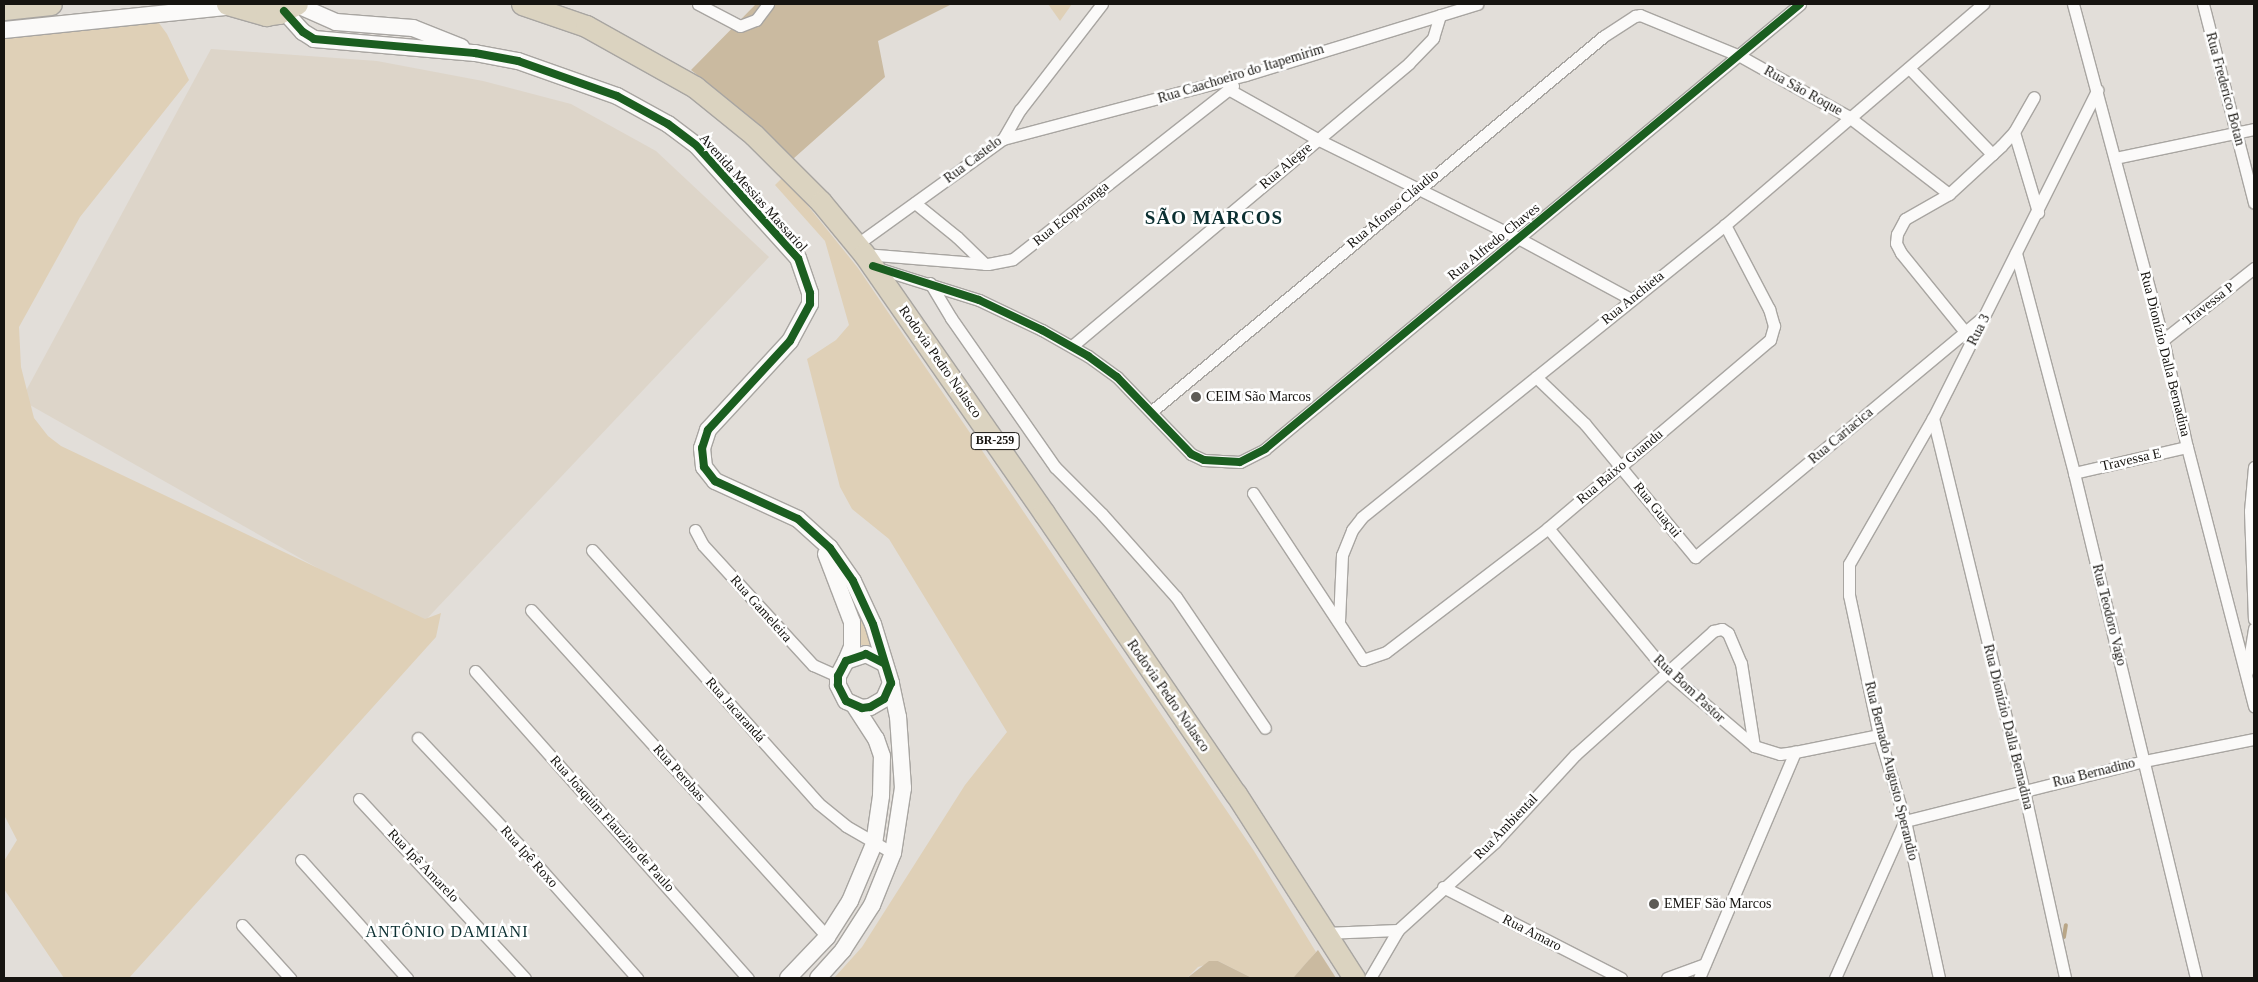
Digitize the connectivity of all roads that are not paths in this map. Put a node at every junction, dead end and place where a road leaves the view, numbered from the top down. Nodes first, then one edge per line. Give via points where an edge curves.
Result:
1 (51, 4) edge
2 (522, 4) edge
3 (698, 4) edge
4 (768, 4) edge
5 (1102, 4) edge
6 (1477, 4) edge
7 (1800, 4) edge
8 (1983, 4) edge
9 (2073, 4) edge
10 (2203, 4) edge
11 (232, 5) edge
12 (293, 6) edge
13 (4, 9) edge
14 (1440, 15) junction
15 (1640, 15) joint
16 (4, 30) edge
17 (475, 53) junction
18 (1740, 56) junction
19 (1909, 68) junction
20 (1246, 75) junction
21 (1228, 89) junction
22 (2097, 90) junction
23 (2034, 97) dead end
24 (1849, 117) junction
25 (2254, 129) edge
26 (2014, 132) junction
27 (2237, 132) junction
28 (1004, 139) junction
29 (1317, 139) junction
30 (1992, 154) junction
31 (2115, 158) junction
32 (1418, 189) junction
33 (1949, 194) junction
34 (915, 203) junction
35 (2254, 203) edge
36 (2038, 212) junction
37 (1725, 225) junction
38 (1518, 238) junction
39 (2016, 253) junction
40 (864, 255) junction
41 (985, 264) junction
42 (2254, 268) edge
43 (930, 283) junction
44 (1631, 298) junction
45 (1987, 314) junction
46 (1966, 333) junction
47 (2163, 340) junction
48 (1072, 346) junction
49 (1536, 377) junction
50 (1152, 412) junction
51 (1933, 418) junction
52 (2187, 447) junction
53 (1621, 467) junction
54 (2254, 467) edge
55 (2074, 473) junction
56 (1253, 492) dead end
57 (1548, 528) junction
58 (695, 530) dead end
59 (820, 538) junction
60 (592, 550) dead end
61 (1695, 557) joint
62 (1849, 564) joint
63 (531, 610) dead end
64 (2254, 619) edge
65 (1339, 621) junction
66 (2254, 629) edge
67 (846, 661) junction
68 (884, 663) junction
69 (475, 671) dead end
70 (1666, 672) junction
71 (2247, 675) junction
72 (838, 676) junction
73 (891, 683) junction
74 (854, 705) junction
75 (2254, 706) edge
76 (1265, 728) dead end
77 (1879, 736) junction
78 (418, 738) dead end
79 (2254, 739) edge
80 (1754, 746) junction
81 (1795, 752) junction
82 (2144, 761) junction
83 (2024, 791) junction
84 (359, 799) dead end
85 (1905, 821) junction
86 (874, 844) junction
87 (893, 853) junction
88 (301, 860) dead end
89 (1443, 887) junction
90 (242, 925) dead end
91 (1398, 930) junction
92 (1324, 933) junction
93 (827, 937) junction
94 (1704, 964) junction
95 (290, 978) edge
96 (407, 978) edge
97 (525, 978) edge
98 (637, 978) edge
99 (748, 978) edge
100 (788, 978) edge
101 (818, 978) edge
102 (1354, 978) edge
103 (1370, 978) edge
104 (1621, 978) edge
105 (1667, 978) edge
106 (1699, 978) edge
107 (1835, 978) edge
108 (1939, 978) edge
109 (2065, 978) edge
110 (2196, 978) edge

1 - 13 highway
2 - 40 highway, Rodovia Pedro Nolasco / BR-259 via 586,26 694,87 726,110 786,165
3 - 4 street via 740,26 756,20
5 - 28 street, Rua Castelo via 1020,110
6 - 14 street, Rua Caachoeiro do Itapemirim
7 - 18 street, Rua Alfredo Chaves
8 - 19 street, Rua Anchieta
9 - 22 street, Rua Dionízio Dalla Bernadina
10 - 27 street, Rua Frederico Botan
11 - 12 highway via 266,15
11 - 16 street
12 - 17 street, Avenida Messias Massariol via 336,22 413,28
12 - 17 street, Avenida Messias Massariol via 303,32 314,39
14 - 20 street, Rua Caachoeiro do Itapemirim
14 - 29 street, Rua Alegre via 1433,38 1424,49
15 - 18 street, Rua São Roque
15 - 32 street, Rua Afonso Cláudio via 1626,20 1604,36
17 - 59 street, Avenida Messias Massariol via 518,61 618,96 668,124 697,146 798,258 810,293 810,304 800,325 790,341 708,430 702,456 704,467 715,481 783,510
18 - 24 street, Rua São Roque
18 - 38 street, Rua Alfredo Chaves
19 - 24 street, Rua Anchieta
19 - 30 street
20 - 21 street, Rua Ecoporanga
20 - 28 street, Rua Caachoeiro do Itapemirim
21 - 29 street
21 - 41 street, Rua Ecoporanga via 1026,251 1000,264
22 - 31 street, Rua Dionízio Dalla Bernadina
22 - 36 street, Rua 3
23 - 26 street
24 - 33 street, Rua São Roque
24 - 37 street, Rua Anchieta
25 - 27 street
26 - 30 street
26 - 36 street
27 - 31 street
27 - 35 street, Rua Frederico Botan
28 - 34 street, Rua Castelo
29 - 32 street
29 - 48 street, Rua Alegre
30 - 33 street
31 - 47 street, Rua Dionízio Dalla Bernadina
32 - 38 street
32 - 50 street, Rua Afonso Cláudio
33 - 46 street via 1905,219 1896,243
34 - 40 street, Rua Castelo
34 - 41 street
36 - 39 street, Rua 3
37 - 44 street, Rua Anchieta
37 - 53 street, Rua Baixo Guandu via 1769,309 1774,326 1770,340
38 - 44 street
38 - 50 street, Rua Alfredo Chaves via 1265,449 1248,459 1231,463 1204,460 1190,454
39 - 45 street, Rua 3
39 - 55 street, Rua Teodoro Vago
40 - 41 street, Rua Ecoporanga
40 - 43 street
40 - 92 highway, Rodovia Pedro Nolasco / BR-259 via 1236,794
42 - 47 street, Travessa P
43 - 48 street via 993,306
43 - 76 street via 1055,467 1108,520 1176,597
44 - 49 street, Rua Anchieta
45 - 46 street, Rua Cariacica
45 - 51 street, Rua 3
46 - 61 street, Rua Cariacica
47 - 52 street, Rua Dionízio Dalla Bernadina
48 - 50 street via 1117,377
49 - 53 street, Rua Guaçui via 1568,405
49 - 65 street, Rua Anchieta via 1378,504 1352,530 1342,555
51 - 62 street, Rua 3
51 - 83 street, Rua Dionízio Dalla Bernadina
52 - 55 street, Travessa E
52 - 71 street, Rua Dionízio Dalla Bernadina
53 - 57 street, Rua Baixo Guandu
53 - 61 street, Rua Guaçui
54 - 64 street via 2250,511
55 - 82 street, Rua Teodoro Vago
56 - 65 street
57 - 65 street, Rua Baixo Guandu via 1399,644 1377,657 1363,660
57 - 70 street, Rua Bom Pastor
58 - 72 street, Rua Gameleira via 703,545 812,665
59 - 67 street via 852,622 852,646
59 - 68 street, Avenida Messias Massariol via 853,580 866,605
60 - 86 street, Rua Jacarandá via 818,803
62 - 77 street, Rua Bernado Augusto Sperandio via 1849,595
63 - 93 street, Rua Perobas
66 - 71 street
67 - 68 street via 866,654
67 - 72 street
68 - 73 street
69 - 99 street, Rua Joaquim Flauzino de Paulo
70 - 80 street, Rua Bom Pastor
70 - 80 street, Rua Ambiental via 1707,634 1722,629 1728,633 1741,663
70 - 89 street, Rua Ambiental via 1574,755 1494,842
71 - 75 street, Rua Dionízio Dalla Bernadina
72 - 74 street via 841,694
73 - 74 street via 889,692 878,704 870,707
73 - 87 street via 900,733 904,788
74 - 86 street via 876,739 882,756 882,796
77 - 81 street, Rua Bom Pastor
77 - 85 street, Rua Bernado Augusto Sperandio
78 - 98 street, Rua Ipê Roxo via 522,848
79 - 82 street, Rua Bernadino
80 - 81 street, Rua Bom Pastor via 1780,754
81 - 94 street
82 - 83 street, Rua Bernadino
82 - 110 street, Rua Teodoro Vago
83 - 85 street, Rua Bernadino
83 - 109 street, Rua Dionízio Dalla Bernadina
84 - 97 street, Rua Ipê Amarelo
85 - 107 street
85 - 108 street, Rua Bernado Augusto Sperandio
86 - 87 street, Rua Jacarandá
86 - 93 street via 850,901
87 - 101 street via 872,905 843,950
88 - 96 street
89 - 91 street, Rua Ambiental
89 - 104 street, Rua Amaro
90 - 95 street
91 - 92 street
91 - 103 street, Rua Ambiental
92 - 102 highway, Rodovia Pedro Nolasco / BR-259
93 - 100 street
94 - 105 street
94 - 106 street

